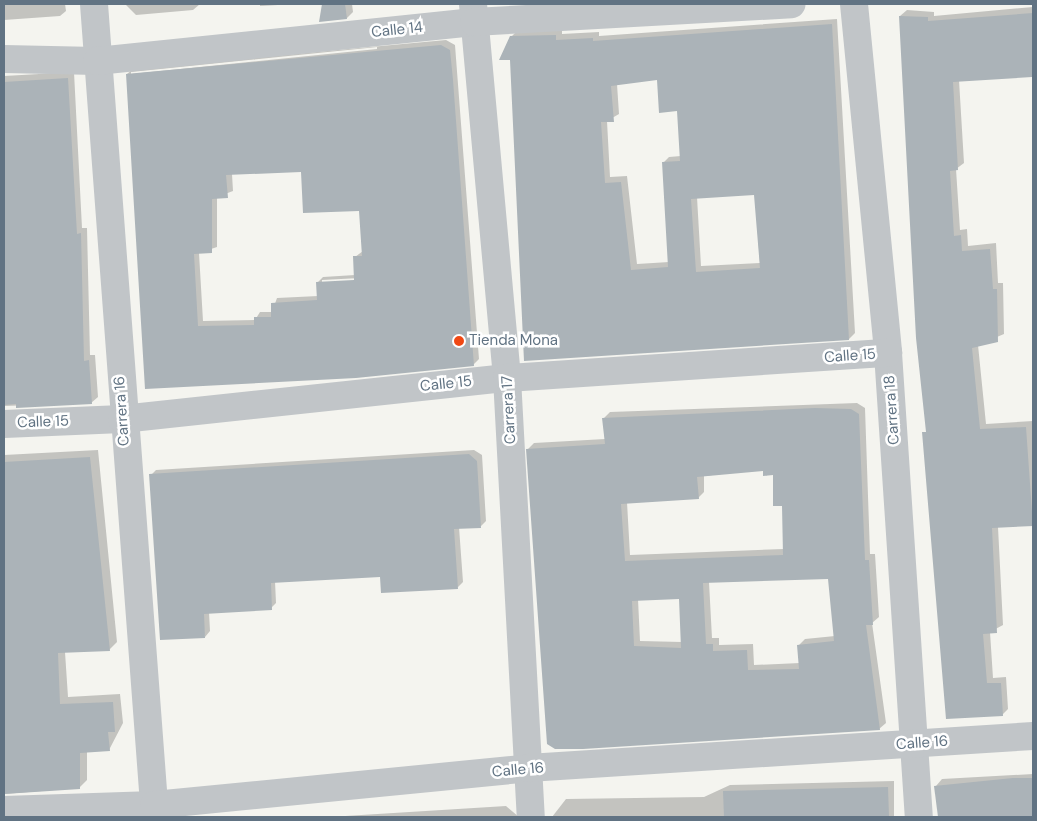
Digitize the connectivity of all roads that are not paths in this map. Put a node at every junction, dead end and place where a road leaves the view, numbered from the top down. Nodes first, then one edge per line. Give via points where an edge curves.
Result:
1 (94, 4) edge
2 (791, 4) edge
3 (854, 4) edge
4 (474, 13) edge
5 (4, 59) edge
6 (97, 61) junction
7 (888, 354) junction
8 (507, 378) junction
9 (122, 419) junction
10 (4, 424) edge
11 (1033, 736) edge
12 (916, 744) junction
13 (528, 768) junction
14 (4, 810) edge
15 (154, 811) edge
16 (531, 817) edge
17 (920, 817) edge

1 - 6 street, Carrera 16
2 - 4 street, Calle 14
3 - 7 street, Carrera 18
4 - 6 street, Calle 14
4 - 8 street, Carrera 17
5 - 6 street, Calle 14
6 - 9 street, Carrera 16
7 - 8 street, Calle 15
7 - 12 street, Carrera 18
8 - 9 street, Calle 15
8 - 13 street, Carrera 17
9 - 10 street, Calle 15
9 - 15 street, Carrera 16
11 - 12 street, Calle 16
12 - 13 street, Calle 16
12 - 17 street, Carrera 18
13 - 15 street, Calle 16
13 - 16 street, Carrera 17
14 - 15 street, Calle 16

